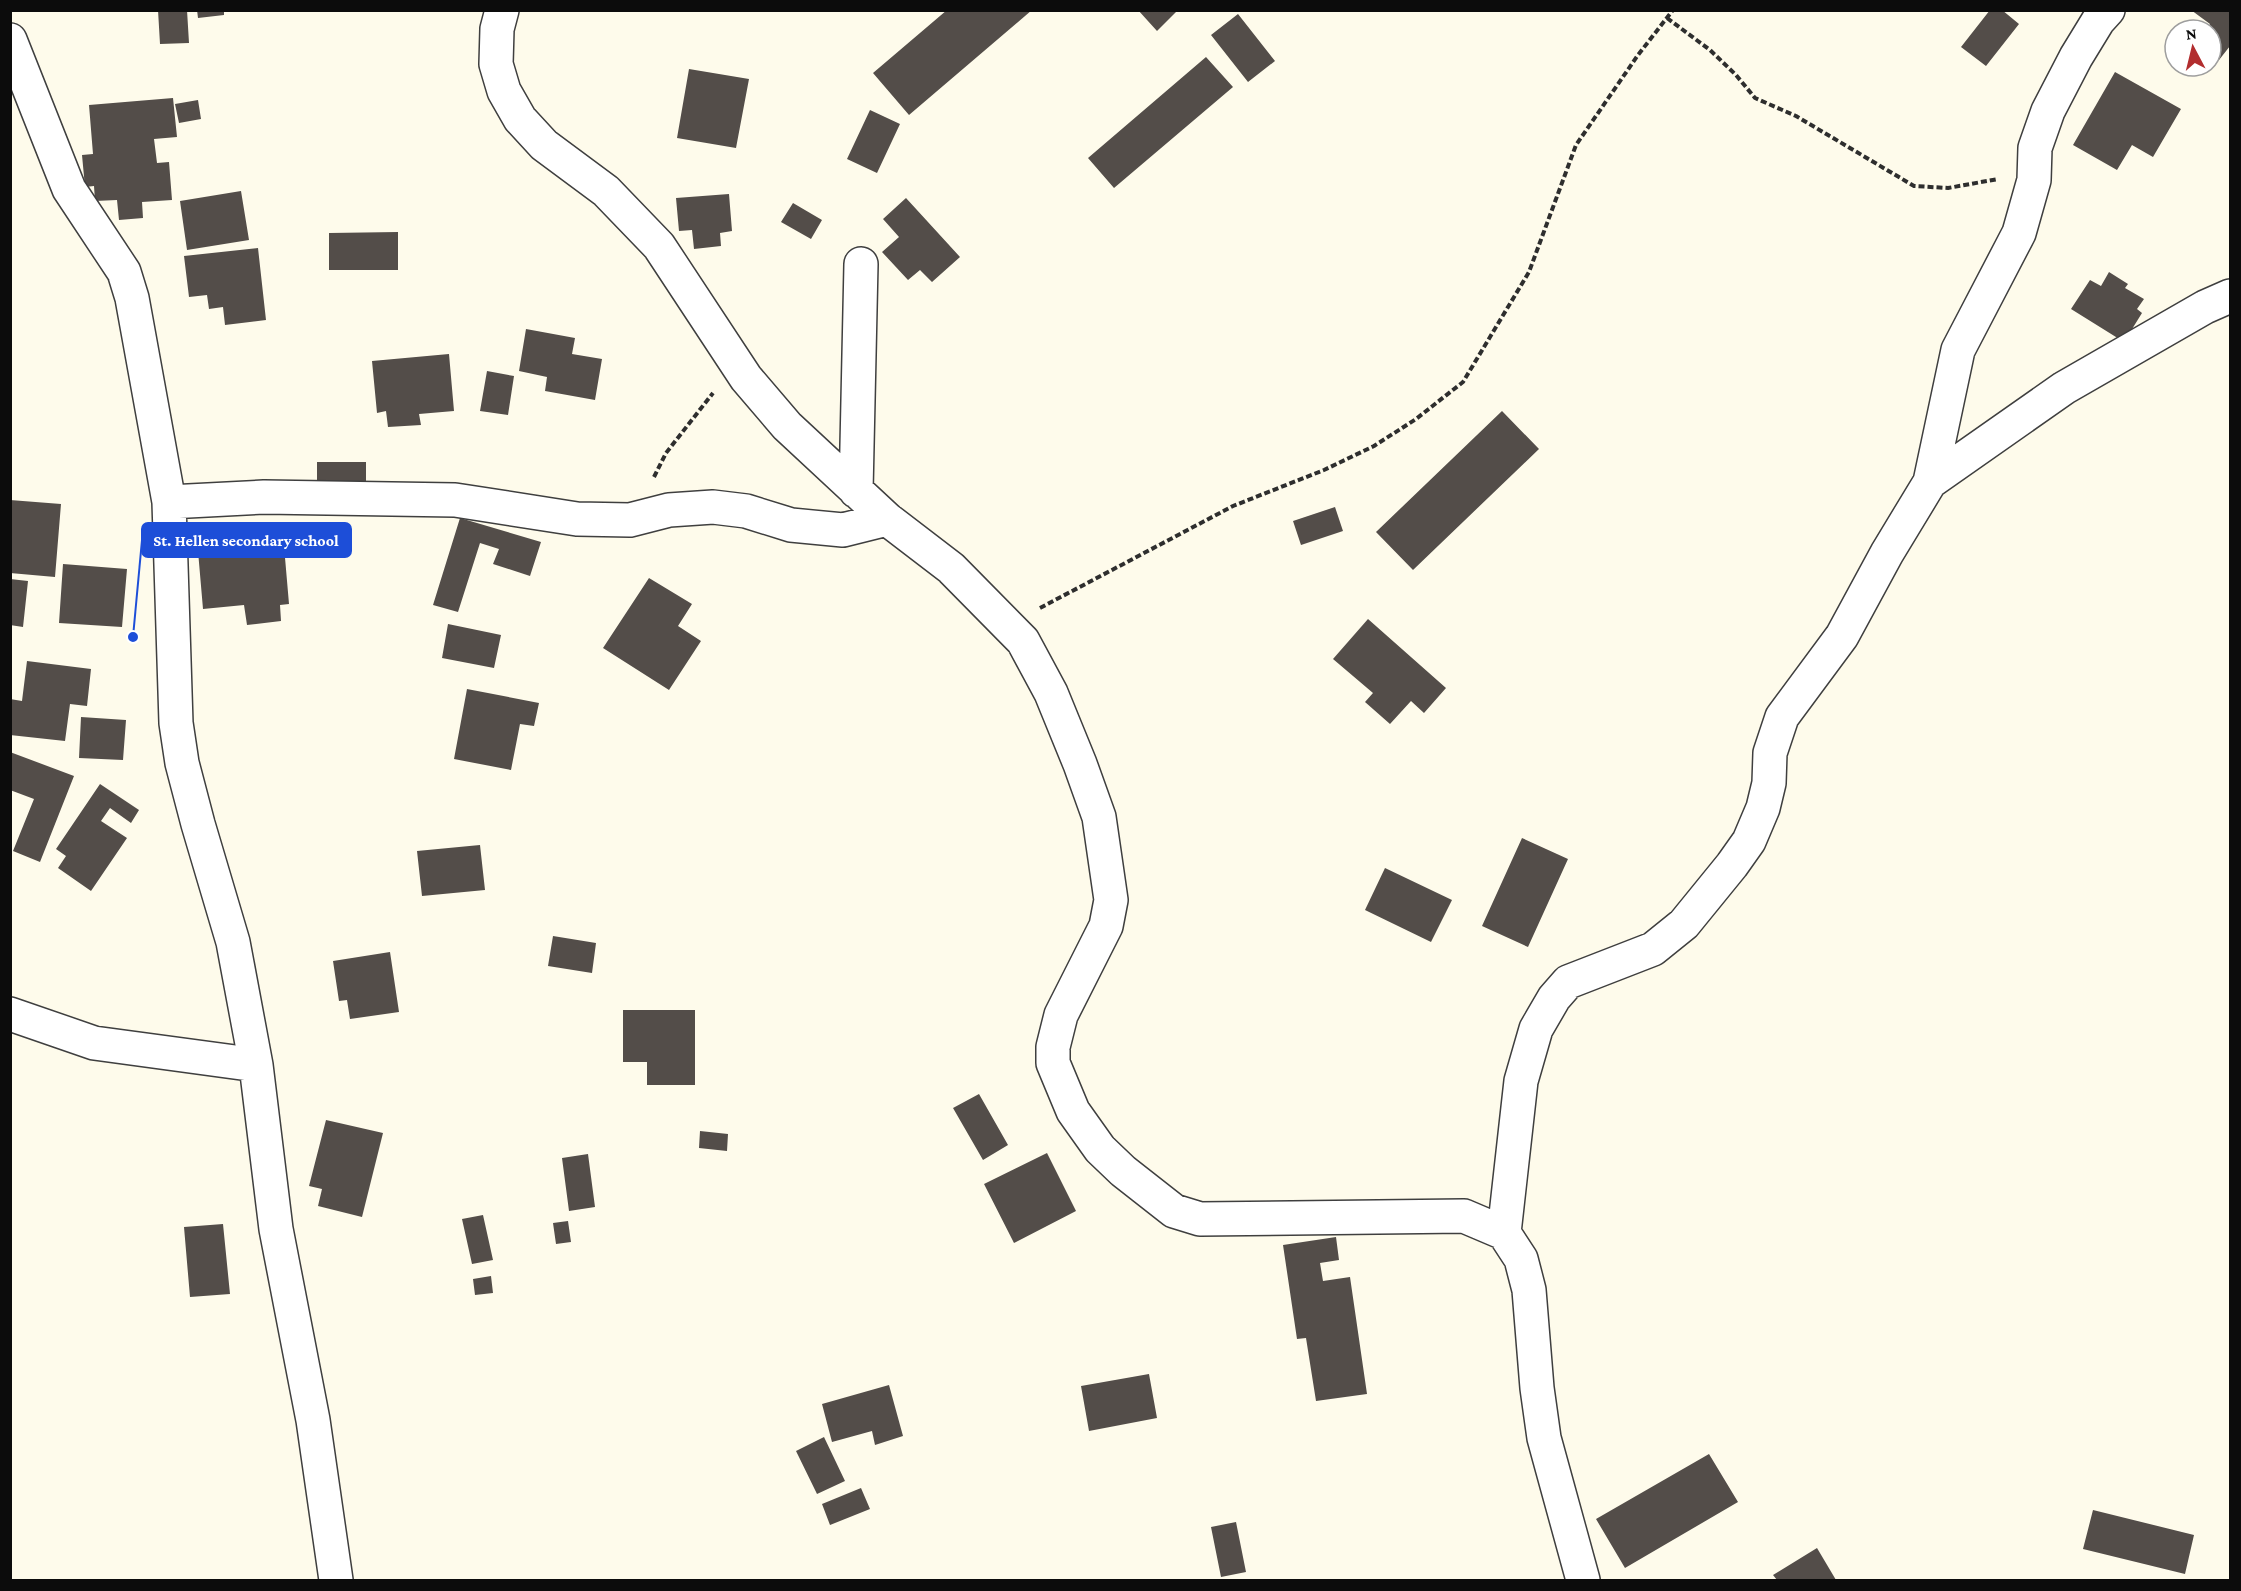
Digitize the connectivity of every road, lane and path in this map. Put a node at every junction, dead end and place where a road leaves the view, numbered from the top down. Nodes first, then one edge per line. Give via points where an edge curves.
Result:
1 (502, 10) edge
2 (1672, 10) edge
3 (2108, 10) edge
4 (1667, 18) junction
5 (10, 40) edge
6 (2034, 180) junction
7 (861, 264) dead end
8 (2230, 296) edge
9 (738, 366) junction
10 (1930, 482) junction
11 (856, 491) junction
12 (169, 502) junction
13 (887, 519) junction
14 (630, 520) junction
15 (1008, 625) junction
16 (10, 1014) edge
17 (256, 1065) junction
18 (1503, 1233) junction
19 (336, 1581) edge
20 (1583, 1581) edge

1 - 9 street via 496,64 504,91 520,119 544,144 606,191 659,246
2 - 4 path
3 - 6 street via 2076,57 2048,111 2035,148
4 - 6 path via 1710,50 1755,98 1796,116 1914,186 1948,188 1989,179
4 - 15 path via 1575,145 1529,272 1462,382 1374,446 1233,506
5 - 12 street via 69,189 124,272
6 - 10 street via 2019,233 1958,350
7 - 11 street
8 - 10 street via 2064,388
9 - 11 street via 787,426
9 - 14 path via 666,453
10 - 18 street via 1842,636 1782,717 1770,753 1763,808 1749,841 1732,865 1684,924 1653,949 1568,982 1536,1029 1521,1081
11 - 13 street
12 - 14 street via 264,497 454,500 577,519
12 - 17 street via 176,723 182,763 233,942
13 - 14 street via 843,530 791,525 746,511 713,507 669,510
13 - 15 street via 951,568
15 - 18 street via 1023,641 1051,693 1099,818 1111,900 1106,926 1061,1015 1053,1063 1073,1111 1100,1149 1174,1211 1200,1219 1464,1216
16 - 17 street via 94,1043
17 - 19 street via 276,1228 313,1419
18 - 20 street via 1521,1259 1529,1290 1544,1438

